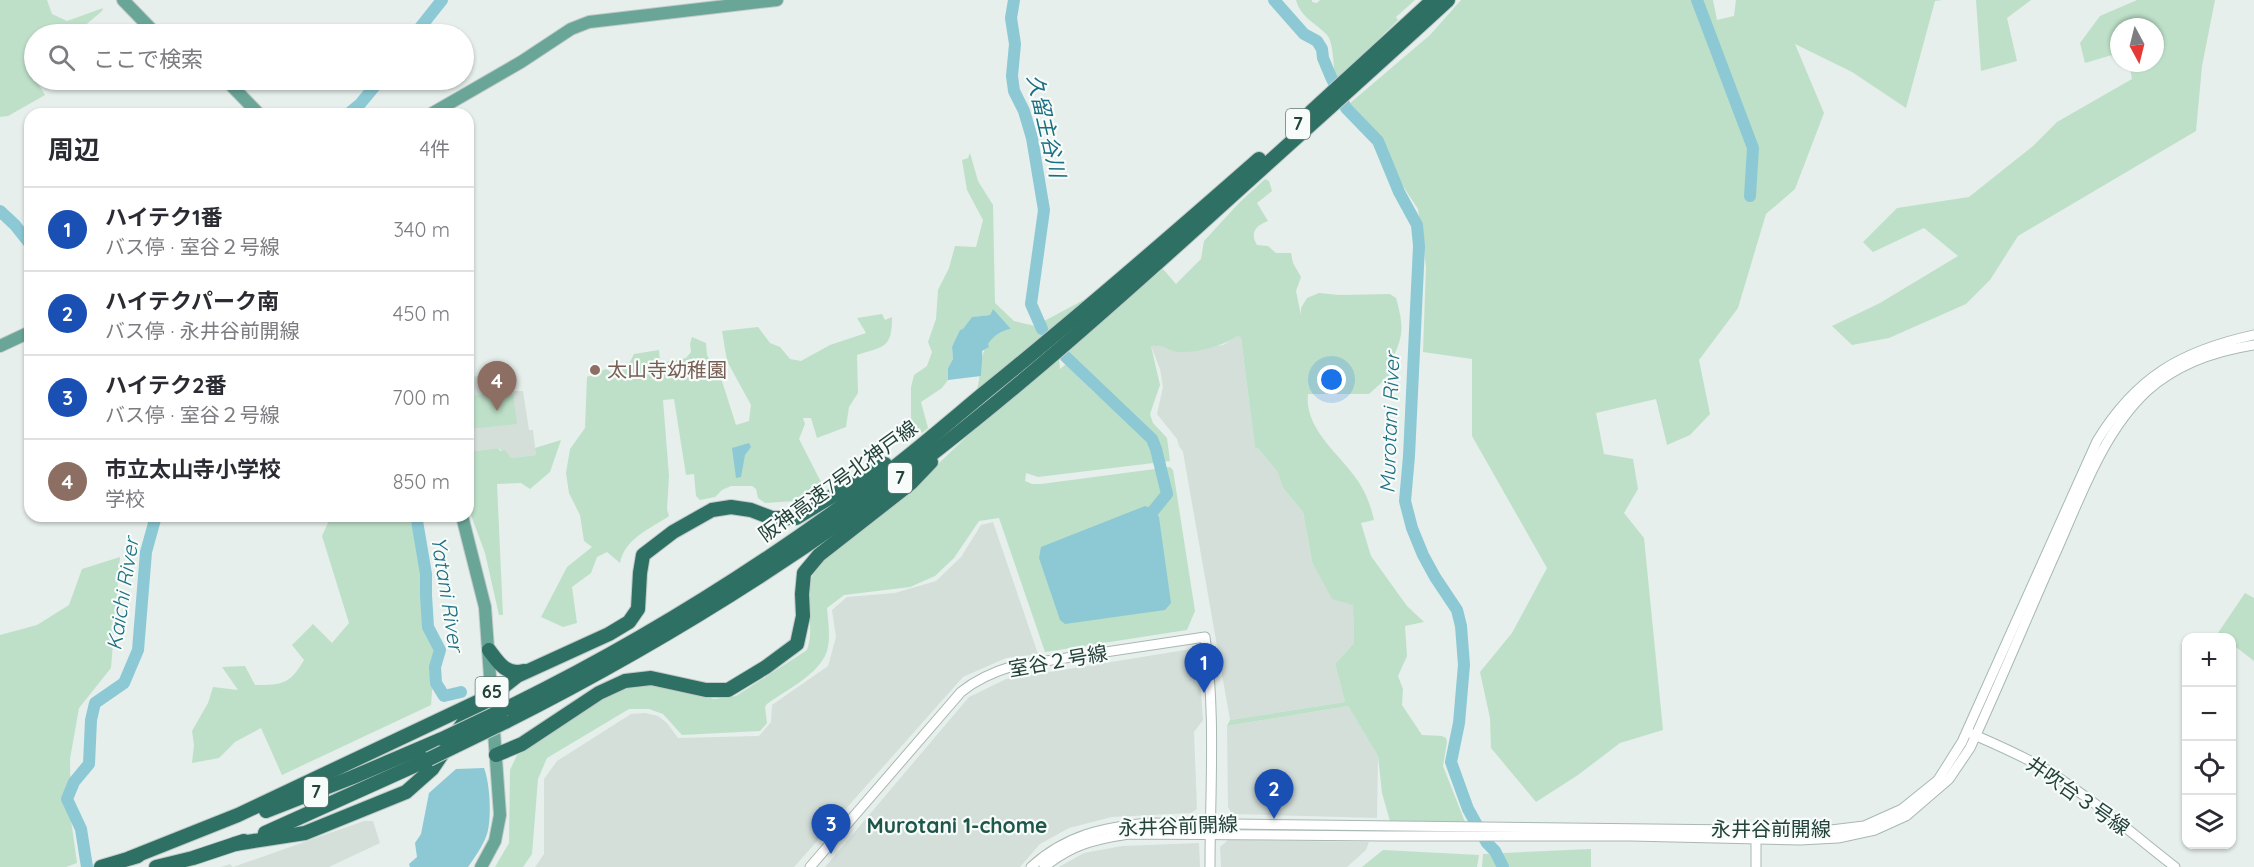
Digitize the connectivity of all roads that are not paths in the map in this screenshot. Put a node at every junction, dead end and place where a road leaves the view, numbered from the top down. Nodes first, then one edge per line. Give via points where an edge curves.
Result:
1 (123, 0) edge
2 (777, 0) edge
3 (1433, 0) edge
4 (1448, 0) edge
5 (146, 24) edge
6 (1352, 81) junction
7 (474, 89) edge
8 (236, 90) edge
9 (473, 90) edge
10 (253, 108) edge
11 (441, 108) edge
12 (1249, 173) junction
13 (24, 335) edge
14 (2254, 335) edge
15 (2254, 345) edge
16 (0, 346) edge
17 (966, 426) junction
18 (934, 435) junction
19 (464, 522) edge
20 (642, 616) dead end
21 (489, 650) junction
22 (530, 670) junction
23 (689, 677) dead end
24 (561, 681) junction
25 (499, 709) junction
26 (1971, 733) junction
27 (496, 756) junction
28 (1211, 823) junction
29 (1756, 829) junction
30 (1631, 832) junction
31 (1210, 834) junction
32 (188, 837) junction
33 (1756, 840) junction
34 (235, 844) junction
35 (101, 867) edge
36 (156, 867) edge
37 (481, 867) edge
38 (810, 867) edge
39 (1031, 867) edge
40 (1044, 867) edge
41 (1210, 867) edge
42 (1756, 867) edge
43 (2175, 867) edge

1 - 5 main road
2 - 7 main road via 589,22 571,29
3 - 6 highway, 阪神高速7号北神戸線 / 7
4 - 6 highway, 阪神高速7号北神戸線 / 7
6 - 12 highway, 阪神高速7号北神戸線 / 7
8 - 10 main road
9 - 11 main road
12 - 17 highway, 阪神高速7号北神戸線 / 7 via 1092,321
12 - 18 highway, 阪神高速7号北神戸線 / 7
13 - 16 main road
14 - 26 street, 永井谷前開線 via 2202,349 2164,369 2137,388 2112,416 2097,441
15 - 26 street, 永井谷前開線 via 2203,358 2172,371 2120,421 2085,486
17 - 25 highway, 阪神高速7号北神戸線 / 7 via 801,550 702,612 608,668
17 - 27 highway via 911,483 819,555 804,573 803,616 797,644 766,667 728,690 706,690 651,678 625,681
18 - 22 highway via 796,518 772,518 731,507 712,510 673,532 643,555 638,609 629,621
18 - 24 highway, 阪神高速7号北神戸線 / 7 via 794,540 687,609
19 - 21 main road, 65 via 485,607
20 - 24 highway via 621,638
21 - 22 highway via 503,668 516,673
21 - 25 main road, 65
22 - 25 highway via 503,687
23 - 25 highway via 640,671
24 - 25 highway, 阪神高速7号北神戸線 / 7
25 - 27 main road, 65
25 - 32 highway
25 - 32 highway, 阪神高速7号北神戸線 / 7, bridge via 442,739 353,777
25 - 34 highway, 阪神高速7号北神戸線 / 7, bridge via 471,740
25 - 34 highway via 485,706 468,716 432,769 406,792 304,833
26 - 29 street, 永井谷前開線 via 1938,780 1902,809 1864,826 1823,831
26 - 33 street, 永井谷前開線 via 1949,779 1906,816 1875,830 1838,838
26 - 43 street, 井吹台３号線 via 2062,781
27 - 37 main road, 65 via 500,815 495,841
28 - 30 street, 永井谷前開線
28 - 31 street
28 - 38 street, 室谷２号線 via 1212,713 1205,637 1013,666 976,681 961,692
28 - 39 street, 永井谷前開線 via 1149,823 1090,831 1055,847
29 - 30 street, 永井谷前開線
29 - 33 street
30 - 31 street, 永井谷前開線 via 1386,837
30 - 33 street, 永井谷前開線
31 - 40 street, 永井谷前開線 via 1129,834 1093,839 1061,853
31 - 41 street
32 - 35 highway
33 - 42 street
34 - 36 highway, 阪神高速7号北神戸線 / 7

